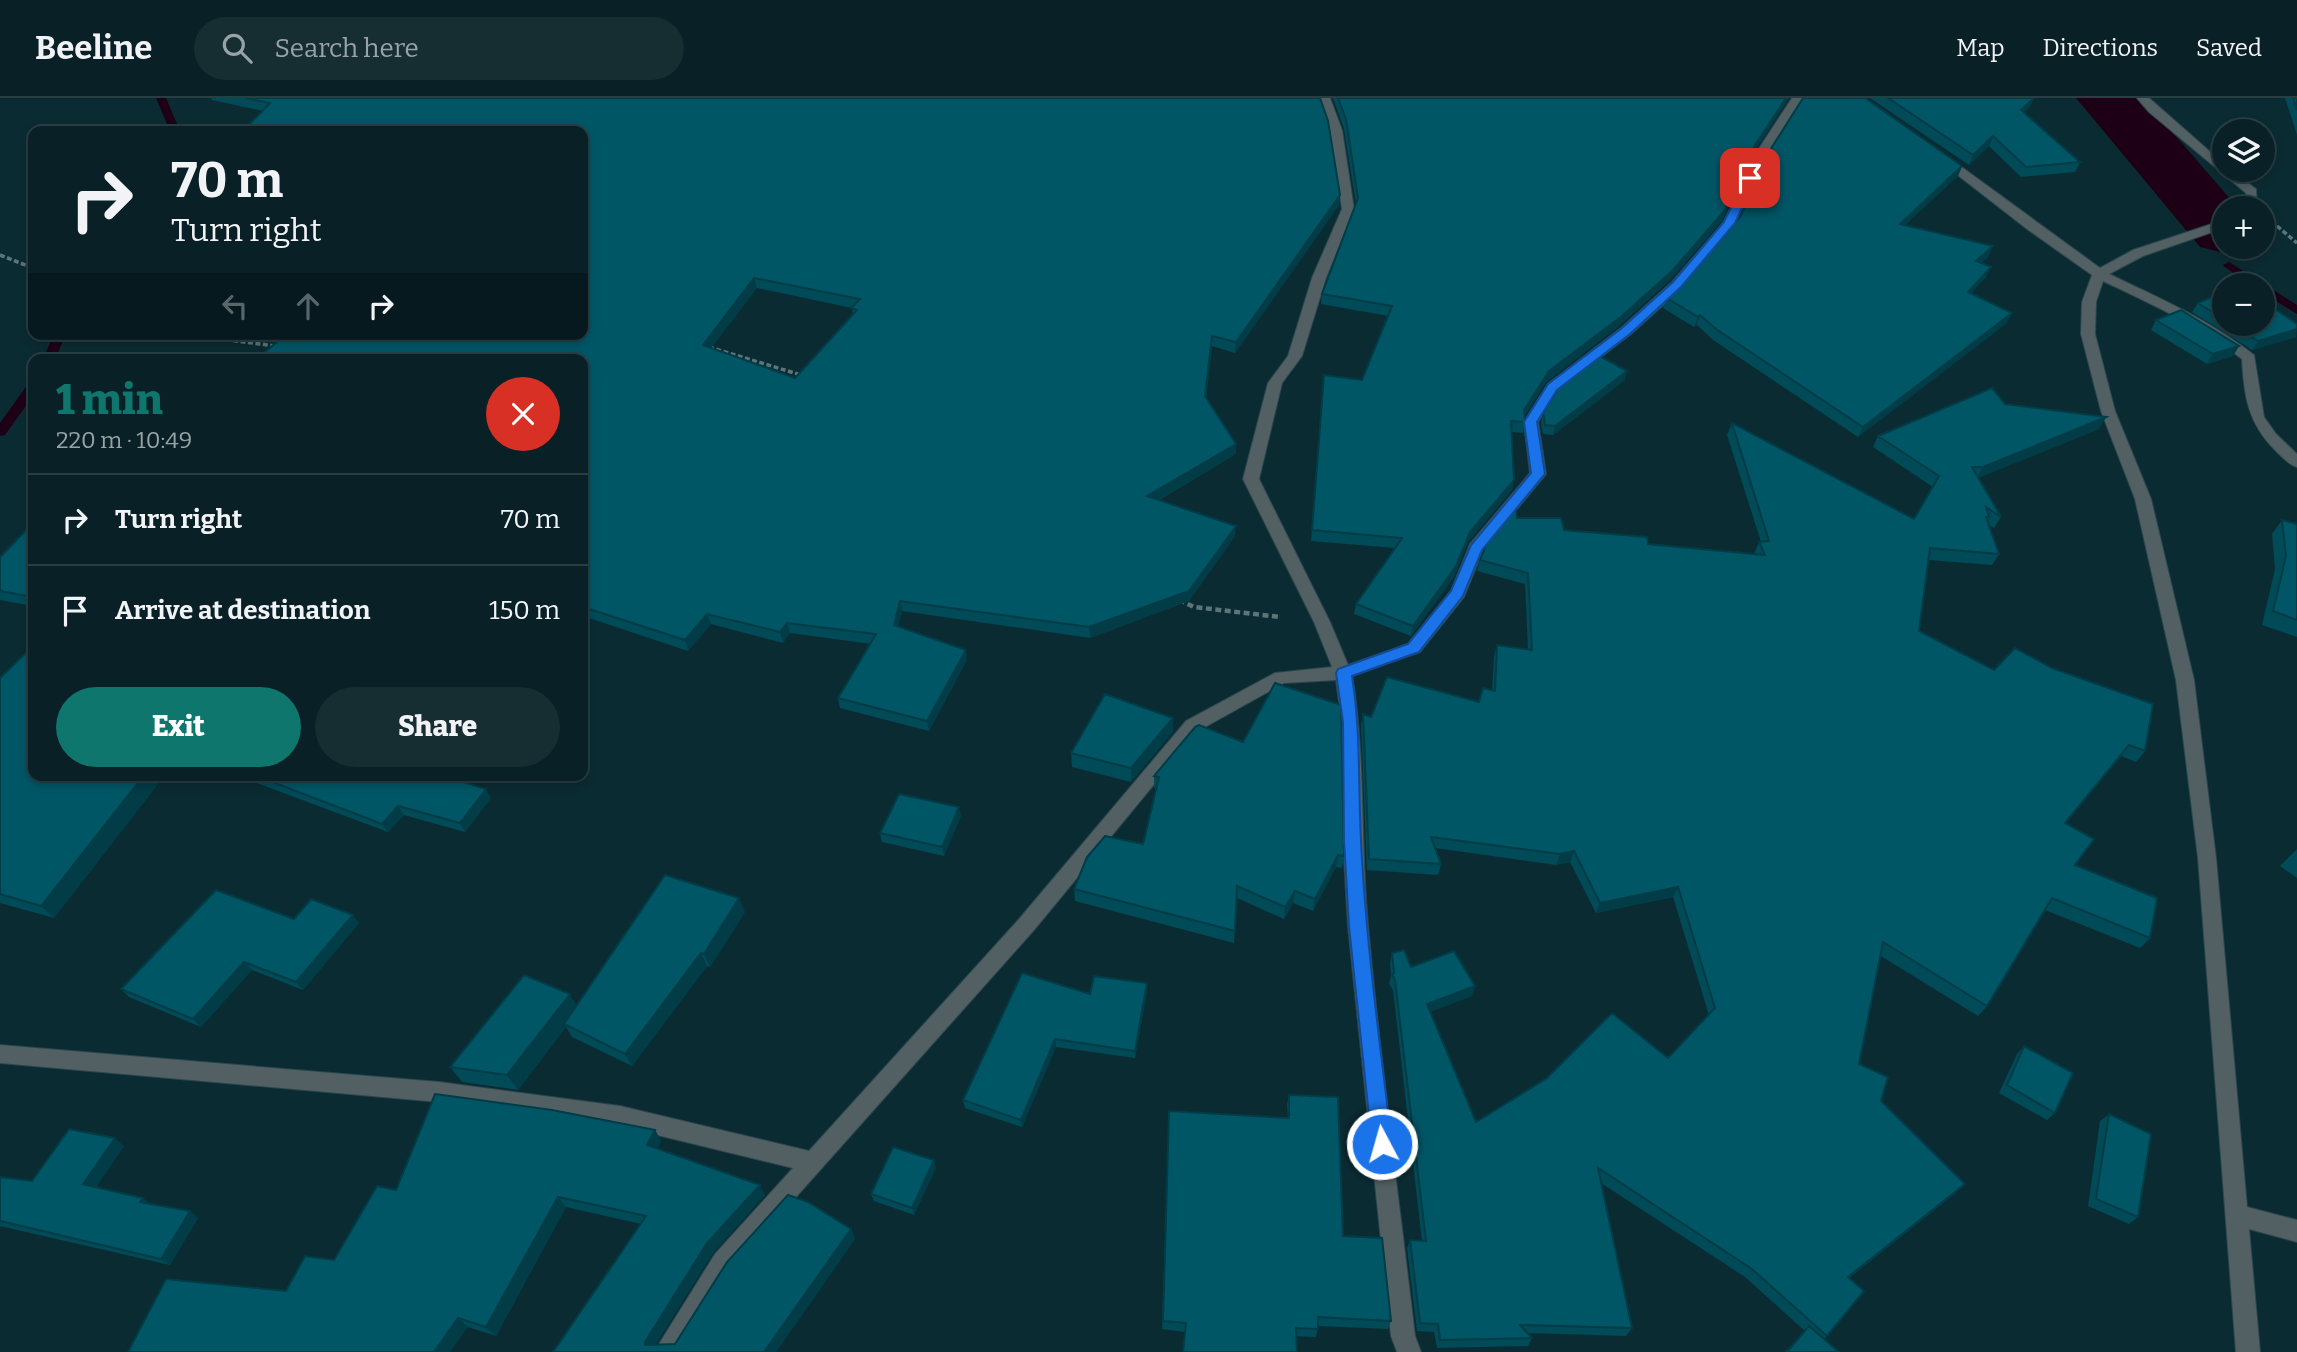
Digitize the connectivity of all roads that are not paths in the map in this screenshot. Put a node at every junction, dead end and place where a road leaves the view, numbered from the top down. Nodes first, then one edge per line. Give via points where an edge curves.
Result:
1 (1324, 98) edge
2 (1798, 98) edge
3 (2143, 98) edge
4 (1933, 150) edge
5 (2212, 160) edge
6 (2239, 182) edge
7 (2252, 196) edge
8 (2212, 228) edge
9 (2099, 274) junction
10 (2297, 462) edge
11 (1343, 673) junction
12 (0, 1054) edge
13 (813, 1161) junction
14 (2237, 1216) junction
15 (2297, 1231) edge
16 (666, 1352) edge
17 (1409, 1352) edge
18 (2248, 1352) edge

1 - 11 street via 1336,130 1348,209 1319,278 1295,356 1275,383 1251,479
2 - 11 street via 1760,156 1730,223 1677,285 1553,387 1531,422 1538,474 1476,548 1458,593 1414,648
3 - 5 street
4 - 9 street
6 - 7 street
8 - 9 street via 2138,253
9 - 10 street via 2182,314 2249,358 2251,406 2258,423
9 - 14 street via 2089,302 2088,334 2108,411 2143,499 2185,681 2207,858
11 - 13 street via 1281,677 1192,726 1027,924
11 - 17 street via 1351,722 1358,926 1403,1336
12 - 13 street via 439,1092 594,1112
13 - 16 street via 723,1262
14 - 15 street
14 - 18 street

